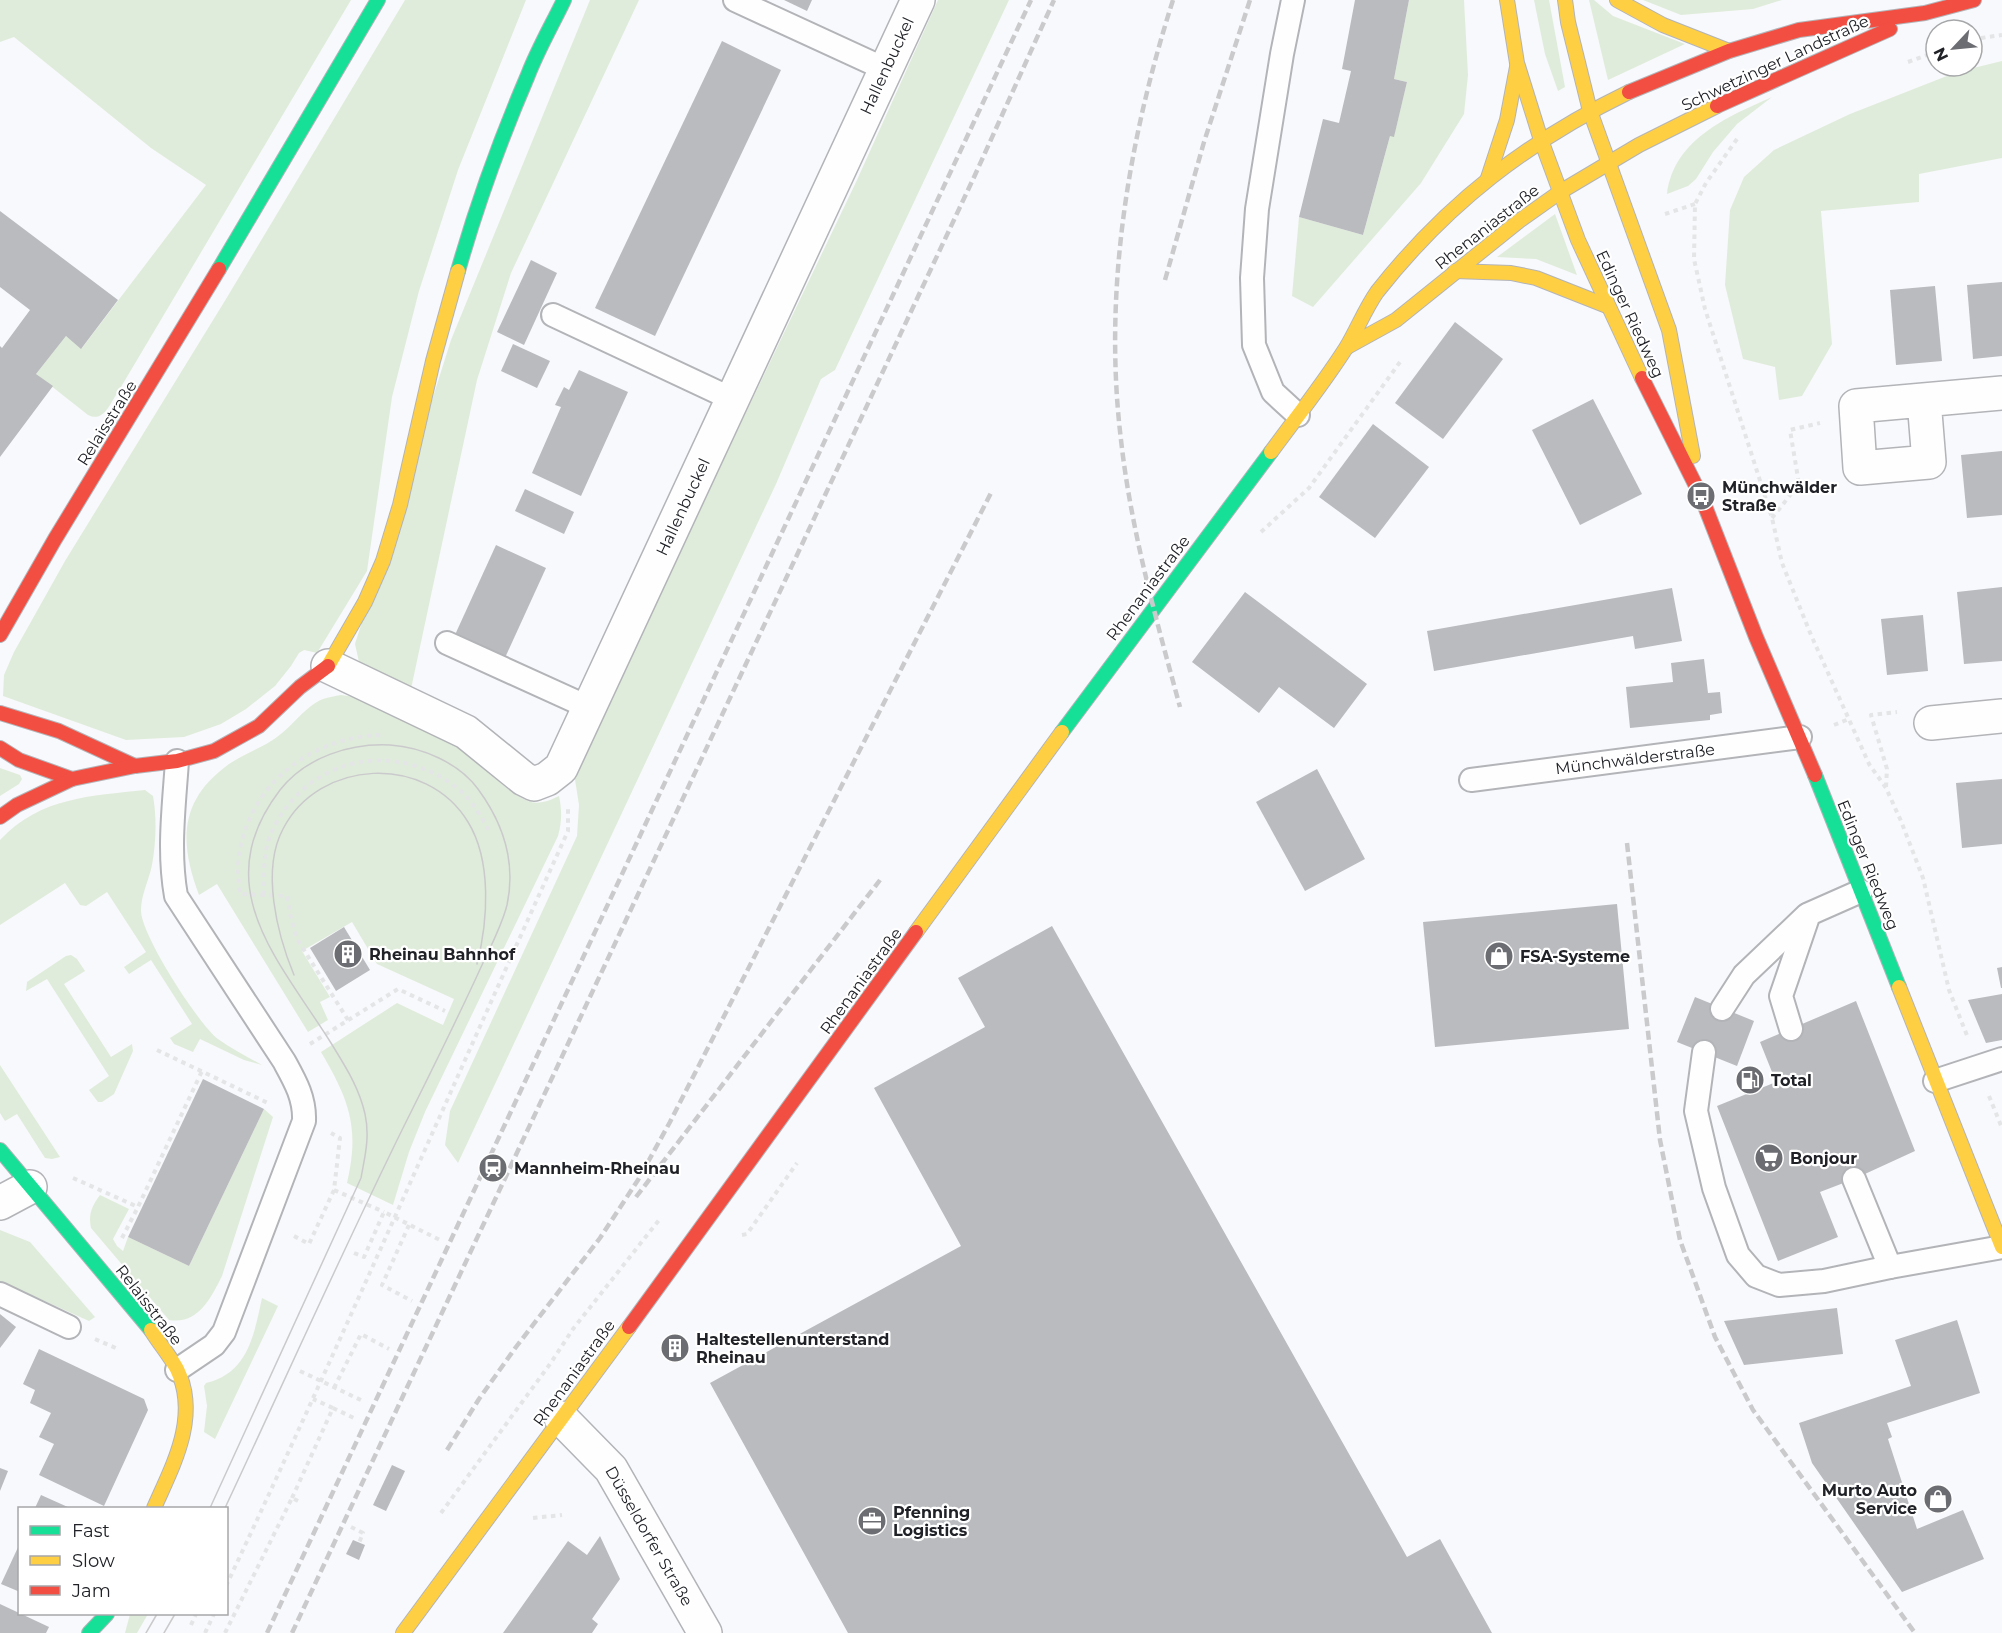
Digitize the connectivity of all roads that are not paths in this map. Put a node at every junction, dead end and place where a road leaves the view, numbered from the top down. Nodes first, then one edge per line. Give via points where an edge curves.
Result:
1 (378, 0) edge
2 (564, 0) edge
3 (735, 0) edge
4 (918, 0) edge
5 (1293, 0) edge
6 (1507, 0) edge
7 (1565, 0) edge
8 (1617, 0) edge
9 (1974, 0) edge
10 (1925, 13) junction
11 (1729, 51) junction
12 (1517, 63) junction
13 (885, 69) junction
14 (1590, 111) junction
15 (1541, 140) junction
16 (1608, 163) junction
17 (1488, 178) junction
18 (1560, 192) junction
19 (1455, 271) junction
20 (1606, 306) junction
21 (553, 315) dead end
22 (1346, 348) junction
23 (2002, 393) edge
24 (732, 399) junction
25 (1924, 400) junction
26 (1298, 415) junction
27 (1701, 496) junction
28 (0, 635) edge
29 (447, 644) dead end
30 (328, 666) junction
31 (590, 708) junction
32 (0, 713) edge
33 (2002, 716) edge
34 (1931, 723) road end
35 (1800, 737) junction
36 (0, 748) edge
37 (177, 760) junction
38 (135, 766) junction
39 (72, 779) junction
40 (1471, 780) dead end
41 (0, 817) edge
42 (1861, 891) junction
43 (1809, 914) junction
44 (1722, 1009) dead end
45 (1791, 1029) dead end
46 (1704, 1052) dead end
47 (2002, 1059) edge
48 (1935, 1081) junction
49 (0, 1150) edge
50 (1854, 1179) dead end
51 (30, 1187) junction
52 (0, 1203) edge
53 (2002, 1247) edge
54 (1890, 1267) junction
55 (0, 1294) edge
56 (69, 1327) dead end
57 (177, 1370) junction
58 (561, 1418) junction
59 (155, 1507) edge
60 (106, 1615) edge
61 (89, 1633) edge
62 (105, 1633) edge
63 (403, 1633) edge
64 (705, 1633) edge

1 - 28 main road, Relaisstraße
2 - 30 main road via 520,95 460,260 382,564
3 - 13 lane
4 - 13 street, Hallenbuckel
5 - 26 lane via 1257,209 1252,278 1254,345 1274,392
6 - 12 main road
7 - 14 main road
8 - 11 main road via 1663,25
9 - 10 main road, Schwetzinger Landstraße
10 - 11 main road, Schwetzinger Landstraße via 1799,30
10 - 16 main road, Schwetzinger Landstraße via 1744,92
11 - 14 main road, Schwetzinger Landstraße
12 - 15 main road, Edinger Riedweg
12 - 17 main road via 1506,120
13 - 24 street, Hallenbuckel
14 - 15 main road, Rhenaniastraße
14 - 16 main road
15 - 17 main road, Rhenaniastraße
15 - 18 main road, Edinger Riedweg
16 - 18 main road, Schwetzinger Landstraße
16 - 27 main road, Edinger Riedweg via 1669,330
17 - 22 main road, Rhenaniastraße via 1439,222 1376,294
18 - 19 main road, Rhenaniastraße
18 - 20 main road, Edinger Riedweg
19 - 20 main road via 1536,278
19 - 22 main road, Rhenaniastraße via 1400,317
20 - 27 main road, Edinger Riedweg
21 - 24 lane
22 - 26 main road, Rhenaniastraße
23 - 25 street
24 - 31 street, Hallenbuckel
25 - 25 street via 1856,406 1860,468 1929,462
26 - 58 main road, Rhenaniastraße via 1109,667
27 - 35 main road, Edinger Riedweg
29 - 31 lane
30 - 31 street, Hallenbuckel via 466,732 534,784 561,768
30 - 37 main road via 259,726 214,751
32 - 38 main road via 39,723
33 - 34 street
35 - 40 lane, Münchwälderstraße
35 - 42 main road, Edinger Riedweg
36 - 39 main road via 19,760
37 - 38 main road
37 - 57 lane via 171,841 176,896 284,1061 304,1107 304,1121 224,1332 214,1345
38 - 39 main road
39 - 41 main road
42 - 43 lane
42 - 48 main road, Edinger Riedweg
43 - 44 lane via 1744,975
43 - 45 lane via 1781,996
46 - 54 lane via 1696,1111 1714,1188 1738,1255 1756,1276 1779,1285 1824,1281
47 - 48 lane
48 - 53 main road, Edinger Riedweg
49 - 51 main road, Relaisstraße
50 - 54 lane
51 - 52 street
51 - 57 main road, Relaisstraße via 149,1327
53 - 54 lane
55 - 56 lane
57 - 59 main road, Relaisstraße via 185,1402 184,1435
58 - 63 main road, Rhenaniastraße
58 - 64 street, Düsseldorfer Straße via 611,1469
60 - 61 main road
60 - 62 main road

